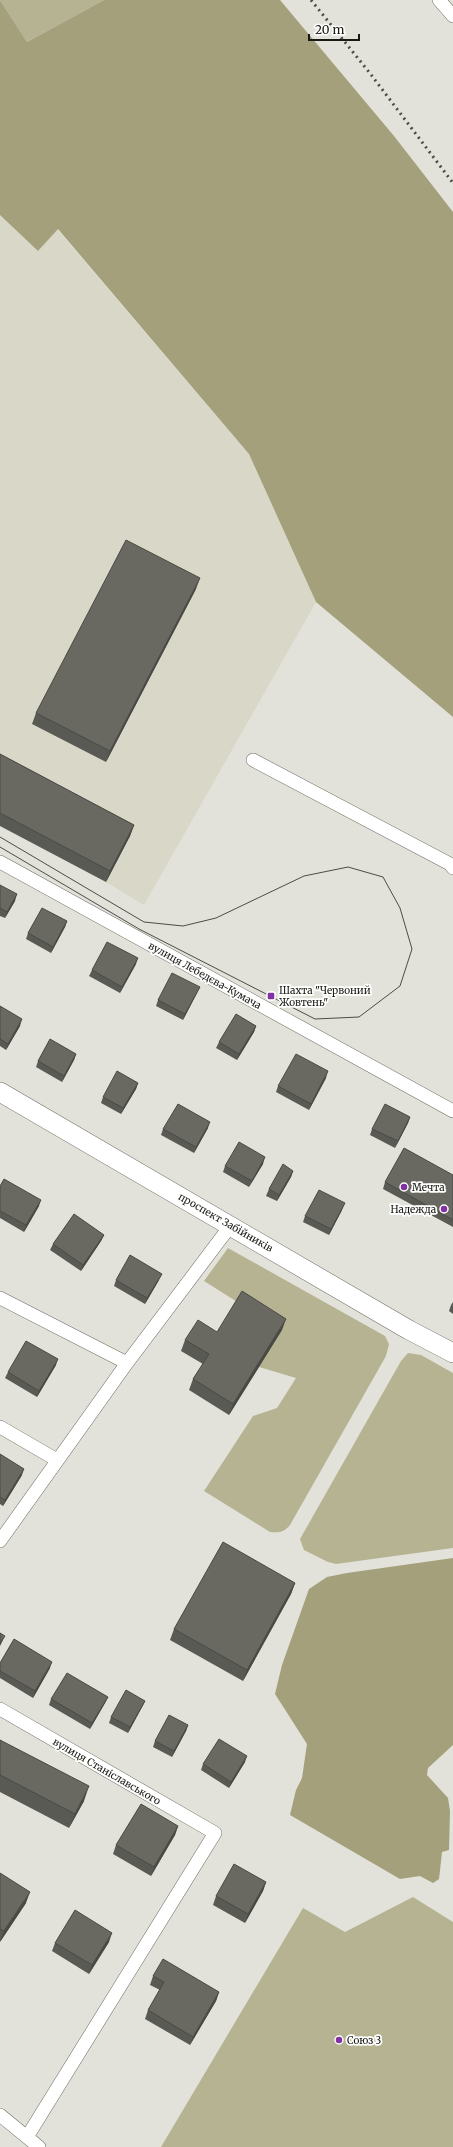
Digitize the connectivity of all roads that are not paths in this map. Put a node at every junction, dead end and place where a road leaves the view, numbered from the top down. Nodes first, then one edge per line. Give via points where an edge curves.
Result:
1 (439, 0) edge
2 (453, 16) edge
3 (253, 760) dead end
4 (0, 862) edge
5 (453, 868) edge
6 (0, 1092) edge
7 (453, 1112) edge
8 (232, 1225) junction
9 (0, 1298) edge
10 (453, 1353) edge
11 (127, 1363) junction
12 (0, 1427) edge
13 (56, 1460) junction
14 (0, 1541) edge
15 (0, 1709) edge
16 (0, 2116) edge
17 (27, 2137) junction
18 (39, 2147) edge

1 - 2 street
3 - 5 street via 450,864
4 - 7 street, вулиця Лебедєва-Кумача
6 - 8 main road, проспект Забійників
8 - 10 main road, проспект Забійників via 409,1330
8 - 11 street
9 - 11 street
11 - 13 street
12 - 13 street
13 - 14 street
15 - 17 street, вулиця Станіславського via 215,1832
16 - 17 street
17 - 18 street

